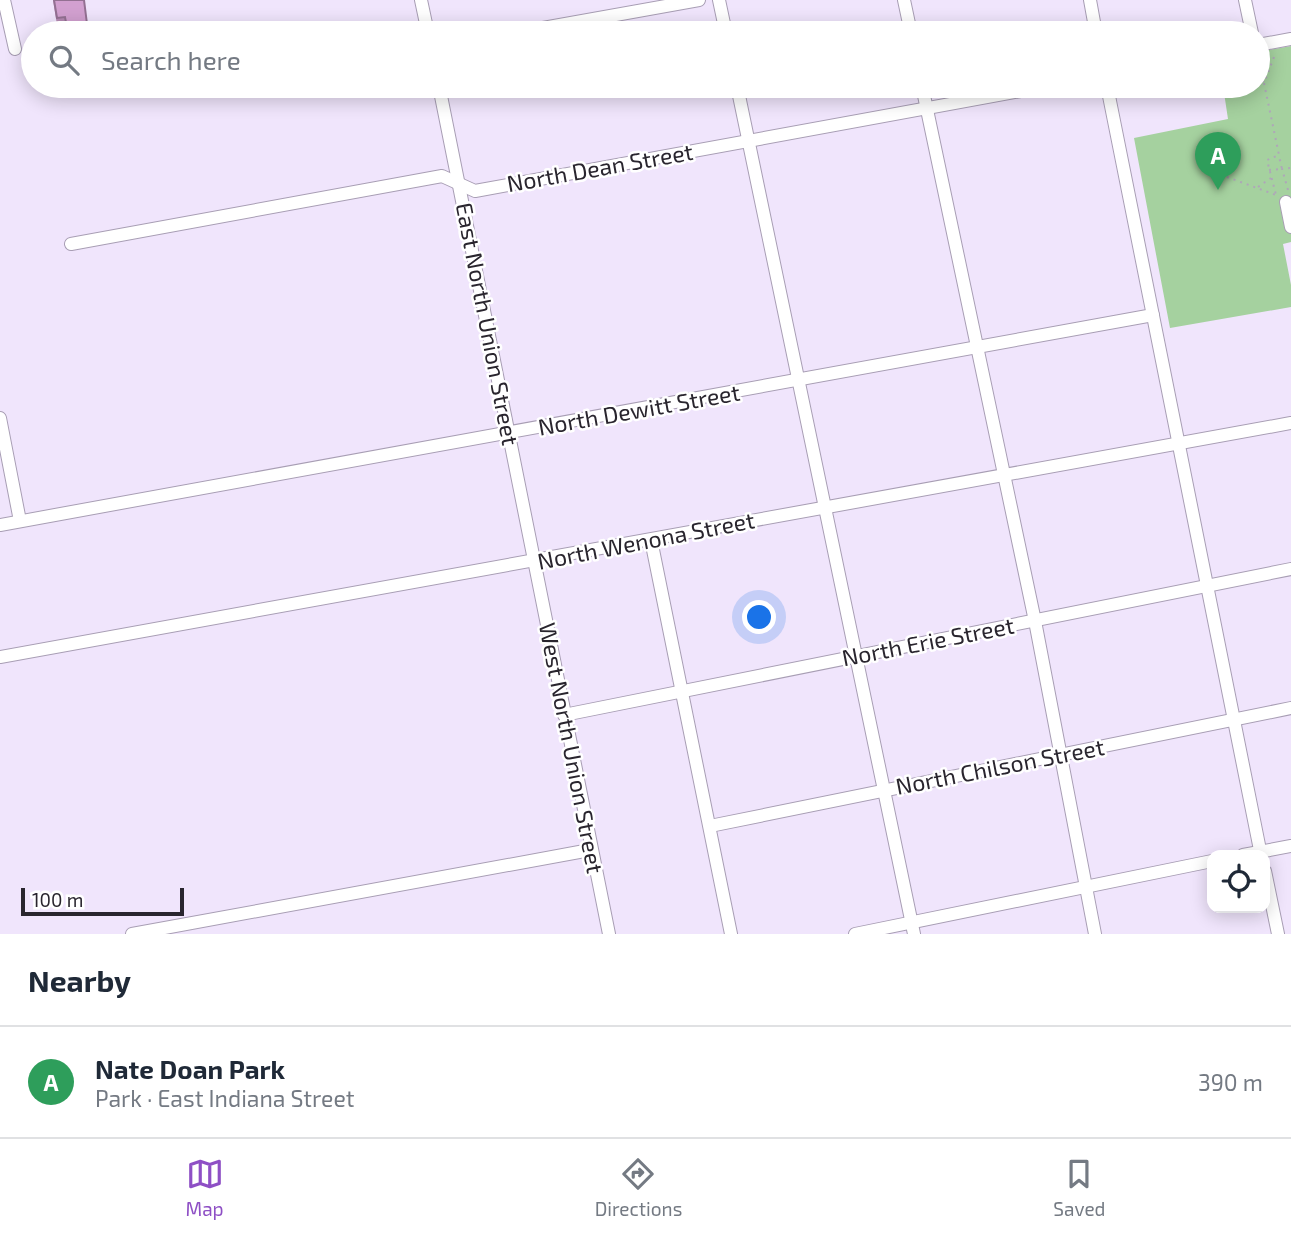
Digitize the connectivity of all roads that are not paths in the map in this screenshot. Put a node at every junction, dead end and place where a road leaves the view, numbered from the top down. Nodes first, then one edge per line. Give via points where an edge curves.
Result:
1 (4, 0) edge
2 (421, 0) edge
3 (699, 0) edge
4 (719, 0) edge
5 (904, 0) edge
6 (1090, 0) edge
7 (1245, 0) edge
8 (425, 21) edge
9 (583, 21) edge
10 (723, 21) edge
11 (908, 21) edge
12 (1094, 21) edge
13 (1249, 21) edge
14 (1291, 39) edge
15 (1270, 43) edge
16 (15, 49) dead end
17 (441, 98) edge
18 (739, 98) edge
19 (925, 98) edge
20 (982, 98) edge
21 (1109, 98) edge
22 (927, 108) junction
23 (748, 142) junction
24 (459, 183) junction
25 (1287, 198) road end
26 (1291, 227) edge
27 (71, 244) dead end
28 (1153, 315) junction
29 (976, 349) junction
30 (797, 382) junction
31 (0, 418) edge
32 (1291, 423) edge
33 (509, 433) junction
34 (1179, 443) junction
35 (1003, 475) junction
36 (825, 507) junction
37 (20, 521) junction
38 (0, 525) edge
39 (651, 540) junction
40 (533, 562) junction
41 (1291, 569) edge
42 (1208, 587) junction
43 (1034, 621) junction
44 (856, 656) junction
45 (0, 657) edge
46 (682, 692) junction
47 (1291, 708) edge
48 (564, 715) junction
49 (1235, 720) junction
50 (1059, 755) junction
51 (882, 790) junction
52 (710, 825) junction
53 (1291, 846) edge
54 (590, 850) junction
55 (1260, 850) edge
56 (1270, 851) edge
57 (1207, 863) edge
58 (1085, 887) junction
59 (1270, 895) edge
60 (912, 928) edge
61 (132, 934) edge
62 (609, 934) edge
63 (731, 934) edge
64 (855, 934) edge
65 (1095, 934) edge
66 (1278, 934) edge

1 - 16 street
2 - 8 street
3 - 9 street
4 - 10 street
5 - 11 street
6 - 12 street
7 - 13 street
14 - 15 street
17 - 24 street, East North Union Street
18 - 23 street
19 - 22 street
20 - 22 street, North Dean Street
21 - 28 street
22 - 23 street, North Dean Street
22 - 29 street
23 - 24 street, North Dean Street via 475,191
23 - 30 street
24 - 27 street, North Dean Street via 442,176
24 - 33 street, East North Union Street
25 - 26 street
28 - 29 street, North Dewitt Street
28 - 34 street
29 - 30 street, North Dewitt Street
29 - 35 street
30 - 33 street, North Dewitt Street
30 - 36 street
31 - 37 street
32 - 34 street, North Wenona Street
33 - 37 street, North Dewitt Street
33 - 40 street, East North Union Street
34 - 35 street, North Wenona Street
34 - 42 street
35 - 36 street, North Wenona Street
35 - 43 street
36 - 39 street, North Wenona Street
36 - 44 street
37 - 38 street, North Dewitt Street
39 - 40 street, North Wenona Street
39 - 46 street
40 - 45 street, North Wenona Street
40 - 48 street, West North Union Street
41 - 42 street, North Erie Street
42 - 43 street, North Erie Street
42 - 49 street
43 - 44 street, North Erie Street
43 - 50 street
44 - 46 street, North Erie Street
44 - 51 street
46 - 48 street, North Erie Street
46 - 52 street
47 - 49 street, North Chilson Street
48 - 54 street, West North Union Street
49 - 50 street, North Chilson Street
49 - 55 street
50 - 51 street, North Chilson Street
50 - 58 street
51 - 52 street, North Chilson Street
51 - 60 street
52 - 63 street
53 - 56 street
54 - 61 street
54 - 62 street, West North Union Street
57 - 58 street
58 - 60 street
58 - 65 street
59 - 66 street
60 - 64 street

